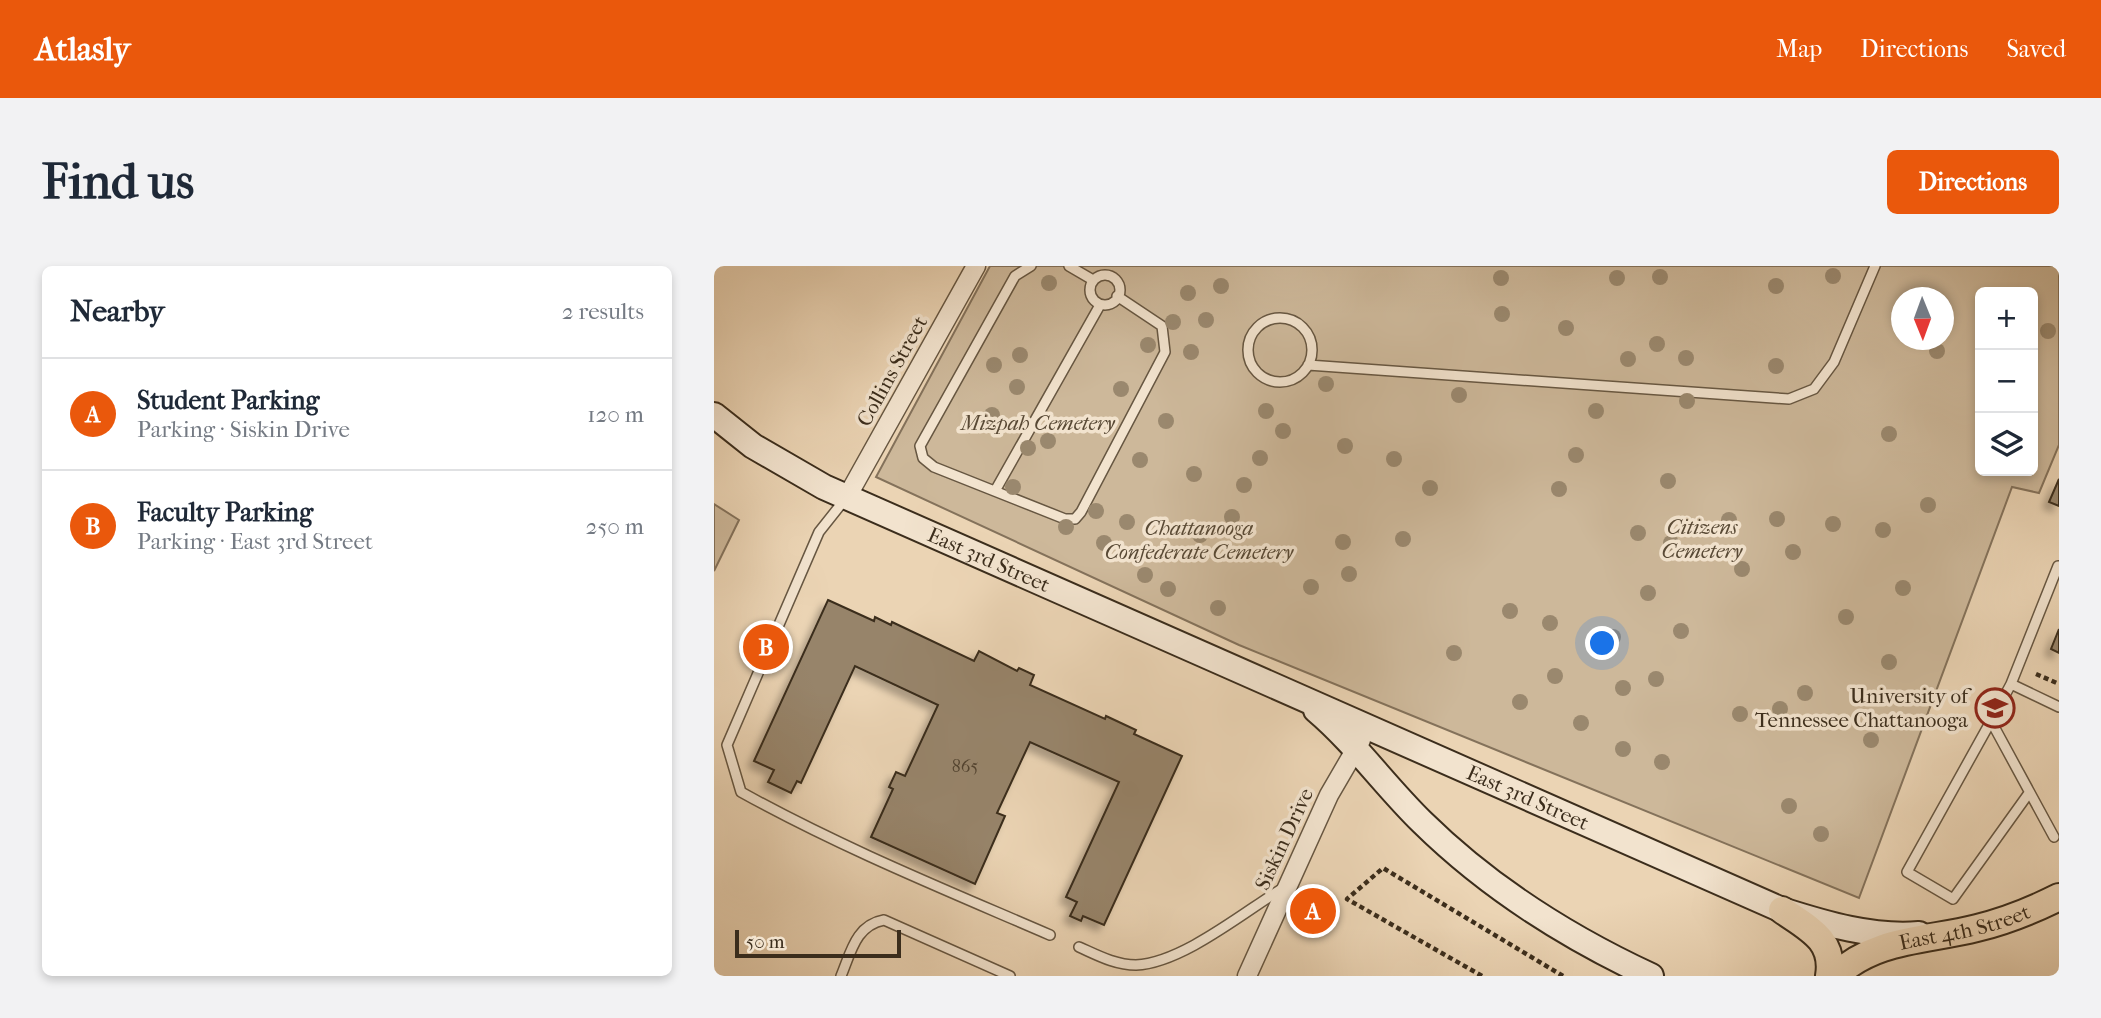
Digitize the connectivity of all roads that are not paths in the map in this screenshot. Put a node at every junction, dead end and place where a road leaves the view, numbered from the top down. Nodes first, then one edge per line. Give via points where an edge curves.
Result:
1 (976, 266) edge
2 (1031, 266) edge
3 (1069, 266) edge
4 (1875, 266) edge
5 (1114, 270) edge
6 (1093, 280) junction
7 (1117, 296) junction
8 (1100, 305) junction
9 (1308, 365) junction
10 (714, 415) edge
11 (995, 491) junction
12 (847, 497) junction
13 (2058, 566) edge
14 (2011, 684) junction
15 (1272, 686) junction
16 (2059, 707) edge
17 (1991, 721) junction
18 (1373, 728) junction
19 (1354, 748) junction
20 (2029, 793) junction
21 (2058, 838) edge
22 (1285, 887) junction
23 (2059, 897) edge
24 (1783, 910) junction
25 (1975, 929) junction
26 (1050, 935) dead end
27 (1079, 947) dead end
28 (841, 976) edge
29 (1010, 976) edge
30 (1247, 976) edge
31 (1651, 976) edge
32 (1829, 976) edge
33 (1835, 976) edge

1 - 12 street, Collins Street
2 - 11 lane via 1015,276 920,446 923,458 934,467
3 - 6 lane
4 - 9 lane via 1834,362 1814,389 1789,399
5 - 6 lane
5 - 7 lane
6 - 8 lane via 1089,290
7 - 8 lane
7 - 11 lane via 1162,326 1165,352 1081,512 1075,519 1065,519
8 - 11 lane
9 - 9 lane via 1304,373 1281,383 1256,374 1246,350 1255,326 1279,316 1303,325 1314,349
10 - 12 main road, East 3rd Street via 753,446
12 - 15 main road, East 3rd Street
12 - 26 lane via 819,531 727,745 741,792 792,821
13 - 14 lane
14 - 16 lane
14 - 17 lane
15 - 18 main road, East 3rd Street
15 - 19 main road, East 3rd Street via 1315,710
17 - 20 lane
17 - 20 lane via 1907,872 1953,900
18 - 19 street, Siskin Drive
18 - 24 main road, East 3rd Street
19 - 22 street, Siskin Drive
19 - 31 main road, East 3rd Street via 1423,823 1501,889 1587,944
20 - 21 lane
22 - 27 lane via 1160,960 1136,965 1114,962
22 - 30 street, Siskin Drive
23 - 25 main road, East 4th Street
24 - 25 main road, East 4th Street via 1840,926 1894,934
24 - 32 main road via 1822,937 1830,956
25 - 33 main road via 1892,944 1860,957
28 - 29 lane via 861,931 884,920

